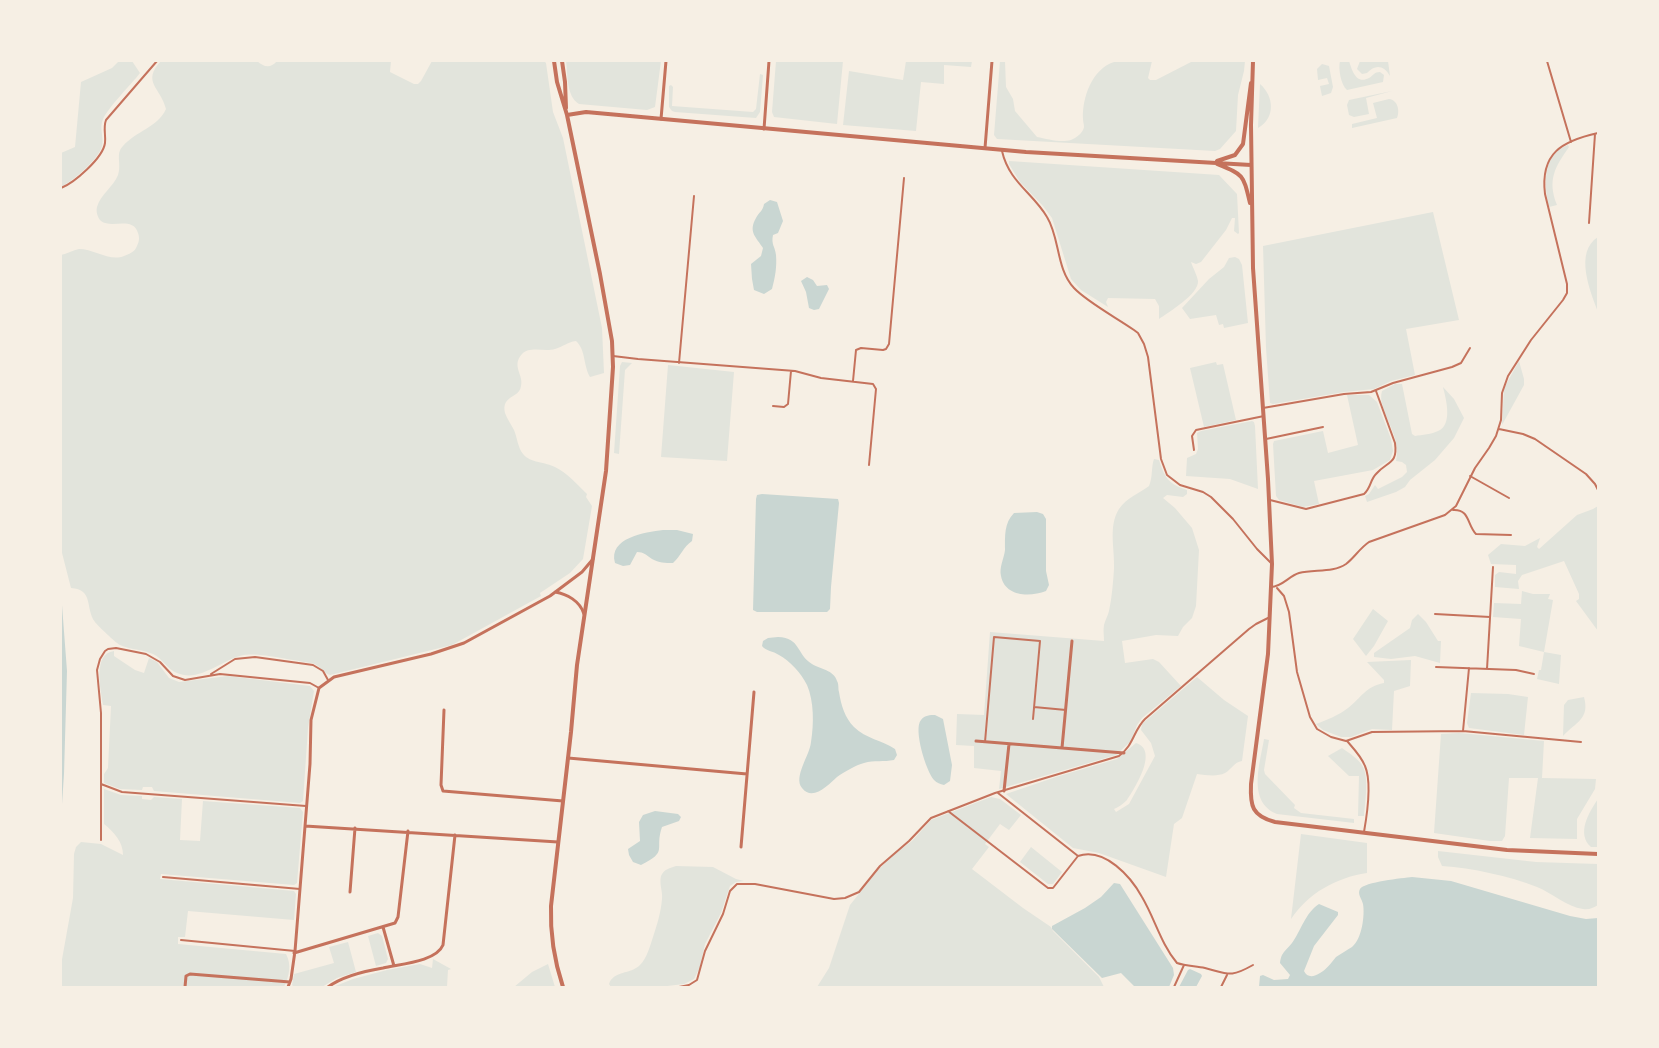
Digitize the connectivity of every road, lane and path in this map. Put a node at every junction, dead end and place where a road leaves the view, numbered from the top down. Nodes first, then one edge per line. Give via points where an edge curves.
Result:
1 (157, 61) edge
2 (554, 61) edge
3 (562, 61) edge
4 (666, 61) edge
5 (769, 61) edge
6 (992, 61) edge
7 (1253, 61) edge
8 (1547, 61) edge
9 (1253, 73) junction
10 (567, 115) junction
11 (661, 119) junction
12 (764, 129) junction
13 (1596, 133) edge
14 (1570, 142) junction
15 (985, 148) junction
16 (1002, 149) junction
17 (1213, 162) junction
18 (1251, 165) junction
19 (904, 178) dead end
20 (61, 188) edge
21 (694, 196) dead end
22 (1252, 214) junction
23 (1589, 224) dead end
24 (1470, 348) dead end
25 (613, 356) junction
26 (679, 362) junction
27 (791, 371) junction
28 (854, 381) junction
29 (1376, 391) junction
30 (773, 406) dead end
31 (1263, 408) junction
32 (1264, 416) junction
33 (1323, 427) dead end
34 (1499, 429) junction
35 (1265, 439) junction
36 (1194, 450) dead end
37 (869, 465) dead end
38 (1470, 476) junction
39 (1598, 490) edge
40 (1509, 498) dead end
41 (1270, 500) junction
42 (1453, 510) junction
43 (1511, 535) dead end
44 (593, 559) junction
45 (1272, 564) junction
46 (1493, 567) dead end
47 (1274, 587) junction
48 (554, 592) junction
49 (584, 614) junction
50 (1436, 614) dead end
51 (1270, 617) junction
52 (1490, 617) junction
53 (1072, 641) dead end
54 (1436, 667) dead end
55 (1469, 668) junction
56 (1488, 669) junction
57 (1534, 674) dead end
58 (209, 675) junction
59 (328, 680) junction
60 (320, 688) junction
61 (754, 692) dead end
62 (1034, 707) junction
63 (444, 710) dead end
64 (1066, 710) junction
65 (1033, 719) dead end
66 (1463, 732) junction
67 (976, 741) dead end
68 (1346, 741) junction
69 (986, 742) junction
70 (1581, 742) dead end
71 (1009, 744) junction
72 (1062, 748) junction
73 (1124, 753) junction
74 (568, 758) junction
75 (747, 774) junction
76 (101, 784) junction
77 (1004, 791) junction
78 (998, 793) junction
79 (563, 801) junction
80 (306, 806) junction
81 (948, 811) junction
82 (305, 826) junction
83 (355, 828) junction
84 (408, 831) junction
85 (1364, 832) junction
86 (455, 835) junction
87 (101, 840) dead end
88 (558, 842) junction
89 (741, 846) dead end
90 (1598, 854) edge
91 (1078, 856) junction
92 (163, 877) dead end
93 (300, 889) junction
94 (350, 892) dead end
95 (383, 927) junction
96 (181, 940) dead end
97 (294, 952) junction
98 (1184, 965) junction
99 (1253, 965) dead end
100 (394, 966) junction
101 (1227, 975) junction
102 (290, 982) junction
103 (185, 987) edge
104 (288, 987) edge
105 (328, 987) edge
106 (563, 987) edge
107 (679, 987) edge
108 (1174, 987) edge
109 (1220, 987) edge

1 - 20 lane via 108,116 104,123 105,145 102,152 91,166
2 - 10 street
3 - 10 street
4 - 11 street
5 - 12 street
6 - 15 street
7 - 9 street
8 - 14 lane
9 - 17 street via 1243,144 1234,155
9 - 18 street
10 - 11 street via 586,112
10 - 25 street
11 - 12 street
12 - 15 street
13 - 14 lane
13 - 23 lane
14 - 34 lane via 1553,153 1544,180 1567,293 1531,340 1504,383
15 - 16 street
16 - 17 street
16 - 45 lane via 1018,184 1048,217 1070,283 1138,333 1144,344 1161,459 1167,475 1180,485 1211,497
17 - 18 street
17 - 22 street via 1242,176
18 - 22 street
19 - 28 lane via 889,344 883,350 856,350
21 - 26 lane
22 - 31 street
24 - 29 lane via 1461,363
25 - 26 lane
25 - 44 street via 606,470
26 - 27 lane
27 - 28 lane
27 - 30 lane via 788,404
28 - 37 lane via 873,384 876,389
29 - 31 lane
29 - 41 lane via 1396,451 1392,462 1374,475 1367,491 1306,510
31 - 32 street
32 - 35 street
32 - 36 lane via 1196,430 1192,436
33 - 35 lane
34 - 38 lane
34 - 39 lane via 1535,439 1586,474
35 - 41 street
38 - 40 lane
38 - 42 lane
41 - 45 street
42 - 43 lane via 1466,514 1476,534
42 - 47 lane via 1369,542 1342,566 1299,573
44 - 48 street via 582,572
44 - 49 street
45 - 47 street
46 - 52 lane
47 - 51 street
47 - 68 lane via 1284,596 1289,612 1297,672 1313,724 1323,733
48 - 49 street via 574,600
48 - 59 street via 456,646
49 - 74 street
50 - 52 lane
51 - 73 lane via 1256,624 1145,719
51 - 85 street via 1251,805 1261,817 1274,822
52 - 56 lane
53 - 64 street
54 - 55 lane
55 - 56 lane
55 - 66 lane
56 - 57 lane
58 - 59 lane via 228,662 249,656 313,665 323,670
58 - 60 lane via 254,676 310,683
58 - 76 lane via 178,678 146,654 116,648 105,651 97,670
59 - 60 street
60 - 80 street via 312,720
61 - 75 street
62 - 64 lane
62 - 65 lane
62 - 69 lane via 1040,641 994,637
63 - 79 street via 443,791
64 - 72 street
66 - 68 lane via 1372,732
66 - 70 lane
67 - 69 street
68 - 85 lane via 1366,768
69 - 71 street
71 - 72 street
71 - 77 street
72 - 73 street
73 - 77 lane
74 - 75 street
74 - 79 street
75 - 89 street
76 - 80 lane via 122,792
76 - 87 lane
77 - 78 lane
78 - 81 lane
78 - 91 lane
79 - 88 street
80 - 82 street
81 - 91 lane via 1048,888 1053,888
81 - 107 lane via 928,820 880,866 861,890 850,897 834,899 755,884 737,884 730,890 697,980
82 - 83 street
82 - 93 street
83 - 84 street
83 - 94 street
84 - 86 street
84 - 95 street via 398,920
85 - 90 street via 1506,850
86 - 88 street
86 - 100 street via 442,948 427,958
88 - 106 street via 550,924
91 - 98 lane via 1101,856 1123,873 1142,896 1158,934 1173,958
92 - 93 lane
93 - 97 street
95 - 97 street
95 - 100 street
96 - 97 lane
97 - 102 street
98 - 101 lane
98 - 108 lane
99 - 101 lane
100 - 105 street via 349,977
101 - 109 lane
102 - 103 street via 190,974 186,976
102 - 104 street

